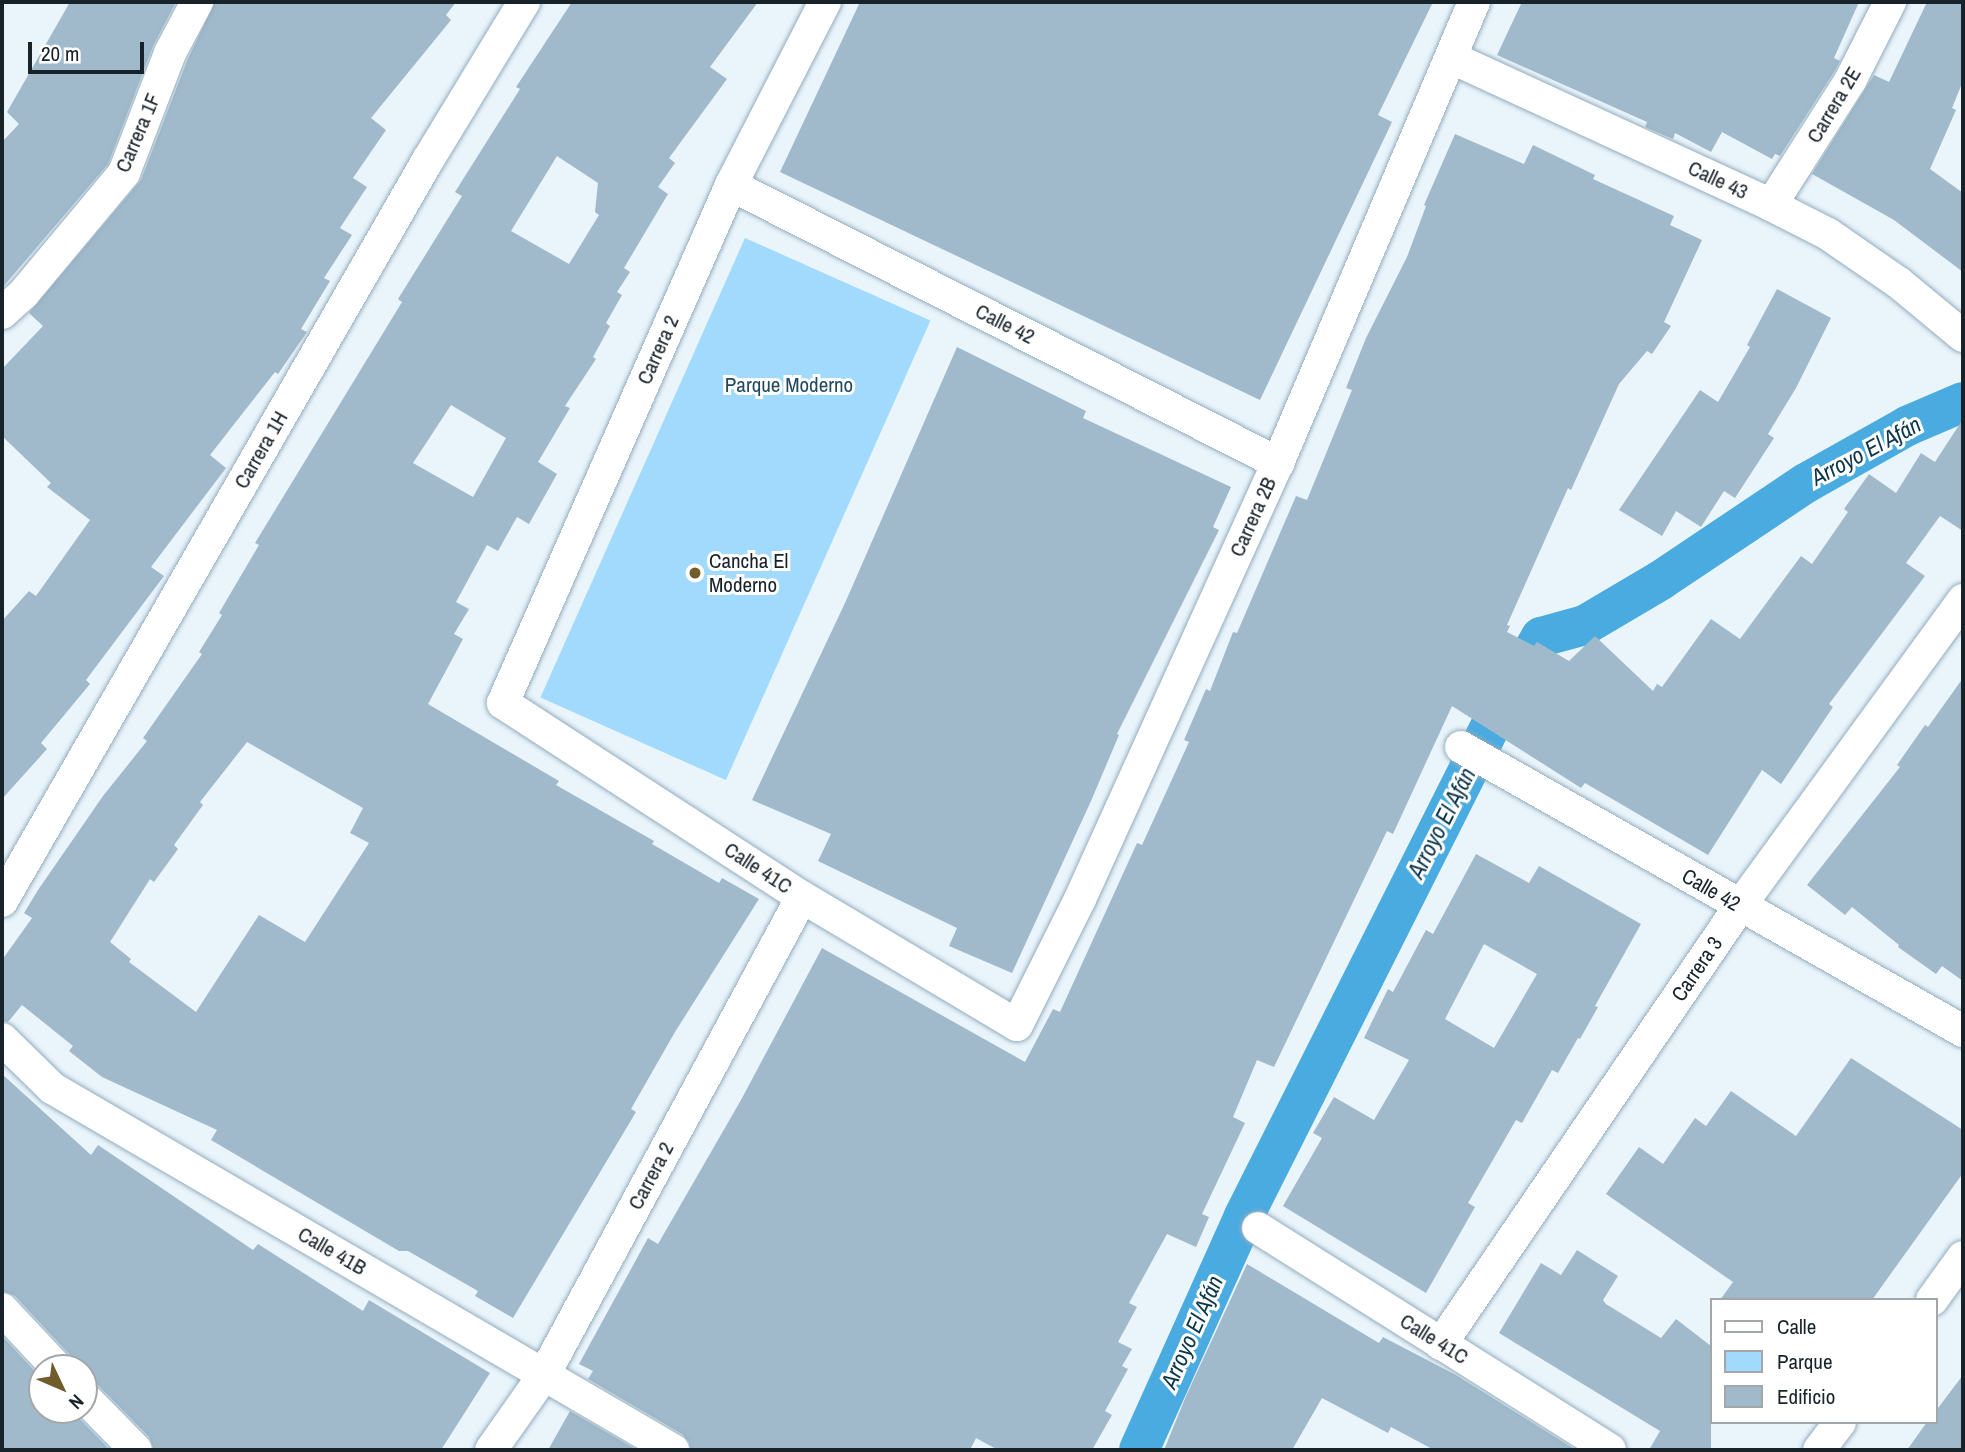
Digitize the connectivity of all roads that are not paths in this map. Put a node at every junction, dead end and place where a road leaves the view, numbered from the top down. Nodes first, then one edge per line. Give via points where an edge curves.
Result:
1 (197, 2) edge
2 (524, 2) edge
3 (825, 2) edge
4 (1475, 2) edge
5 (1890, 2) edge
6 (1452, 58) junction
7 (732, 185) junction
8 (1771, 205) junction
9 (2, 313) edge
10 (1963, 336) edge
11 (1278, 463) junction
12 (1963, 600) edge
13 (503, 704) joint
14 (1461, 747) dead end
15 (802, 897) junction
16 (2, 901) edge
17 (1740, 906) junction
18 (1017, 1025) joint
19 (1963, 1031) edge
20 (2, 1039) edge
21 (1258, 1228) dead end
22 (1963, 1257) edge
23 (1933, 1298) edge
24 (2, 1309) edge
25 (1441, 1344) junction
26 (44, 1354) edge
27 (544, 1375) junction
28 (98, 1411) edge
29 (1838, 1424) edge
30 (136, 1450) edge
31 (491, 1450) edge
32 (673, 1450) edge
33 (1610, 1450) edge
34 (1819, 1450) edge

1 - 9 street, Carrera 1F via 170,53 124,173
2 - 16 street, Carrera 1H via 428,160
3 - 7 street, Carrera 2
4 - 6 street, Carrera 2B
5 - 8 street, Carrera 2E via 1850,81
6 - 8 street, Calle 43
6 - 11 street, Carrera 2B
7 - 11 street, Calle 42
7 - 13 street, Carrera 2
8 - 10 street, Calle 43 via 1838,241
11 - 18 street, Carrera 2B via 1080,899
12 - 17 street, Carrera 3
13 - 15 street, Calle 41C
14 - 17 street, Calle 42
15 - 18 street, Calle 41C
15 - 27 street, Carrera 2
17 - 19 street, Calle 42
17 - 25 street, Carrera 3
20 - 27 street, Calle 41B via 52,1088
21 - 25 street, Calle 41C
22 - 23 street
24 - 26 street
25 - 33 street, Calle 41C
27 - 31 street, Carrera 2
27 - 32 street, Calle 41B
28 - 30 street
29 - 34 street

